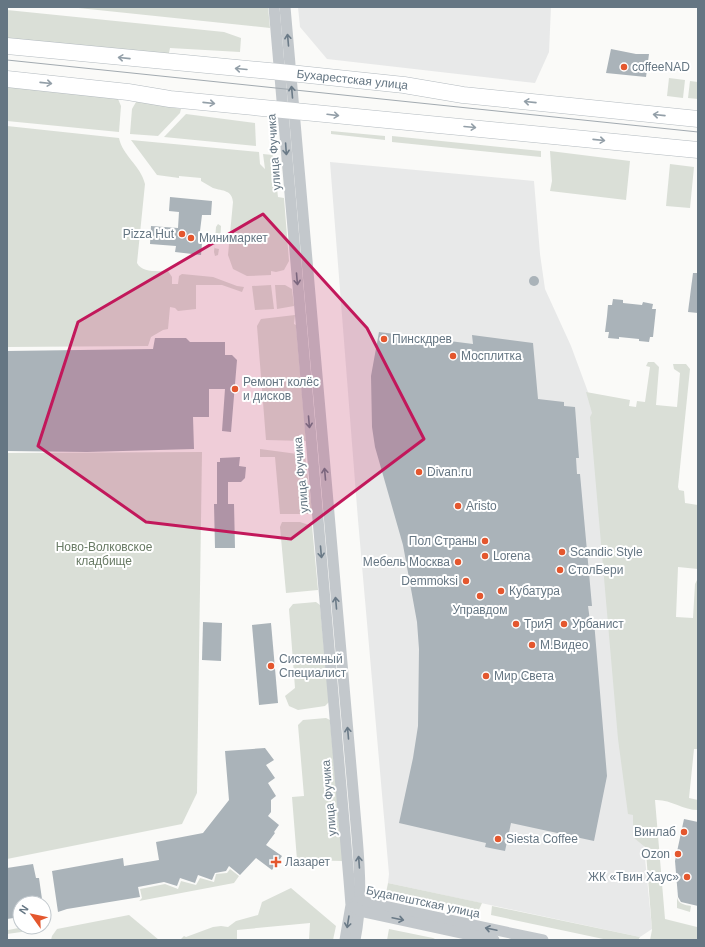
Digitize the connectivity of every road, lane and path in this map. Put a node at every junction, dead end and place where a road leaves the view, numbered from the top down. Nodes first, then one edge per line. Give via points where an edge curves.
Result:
1 (274, 7) edge
2 (285, 7) edge
3 (7, 46) edge
4 (285, 73) junction
5 (7, 79) edge
6 (289, 111) junction
7 (698, 119) edge
8 (698, 150) edge
9 (357, 906) junction
10 (344, 940) edge
11 (355, 940) edge
12 (494, 940) edge
13 (543, 940) edge

1 - 4 street, улица Фучика
4 -> 2 street, улица Фучика
4 -> 3 main road, Бухарестская улица
4 - 6 street, улица Фучика
7 -> 4 main road, Бухарестская улица via 463,95 404,85
5 -> 6 main road
6 -> 8 main road
6 - 9 street, улица Фучика
9 -> 10 street, улица Фучика
9 - 11 street, улица Фучика
9 -> 12 street, Будапештская улица
13 -> 9 street, Будапештская улица

